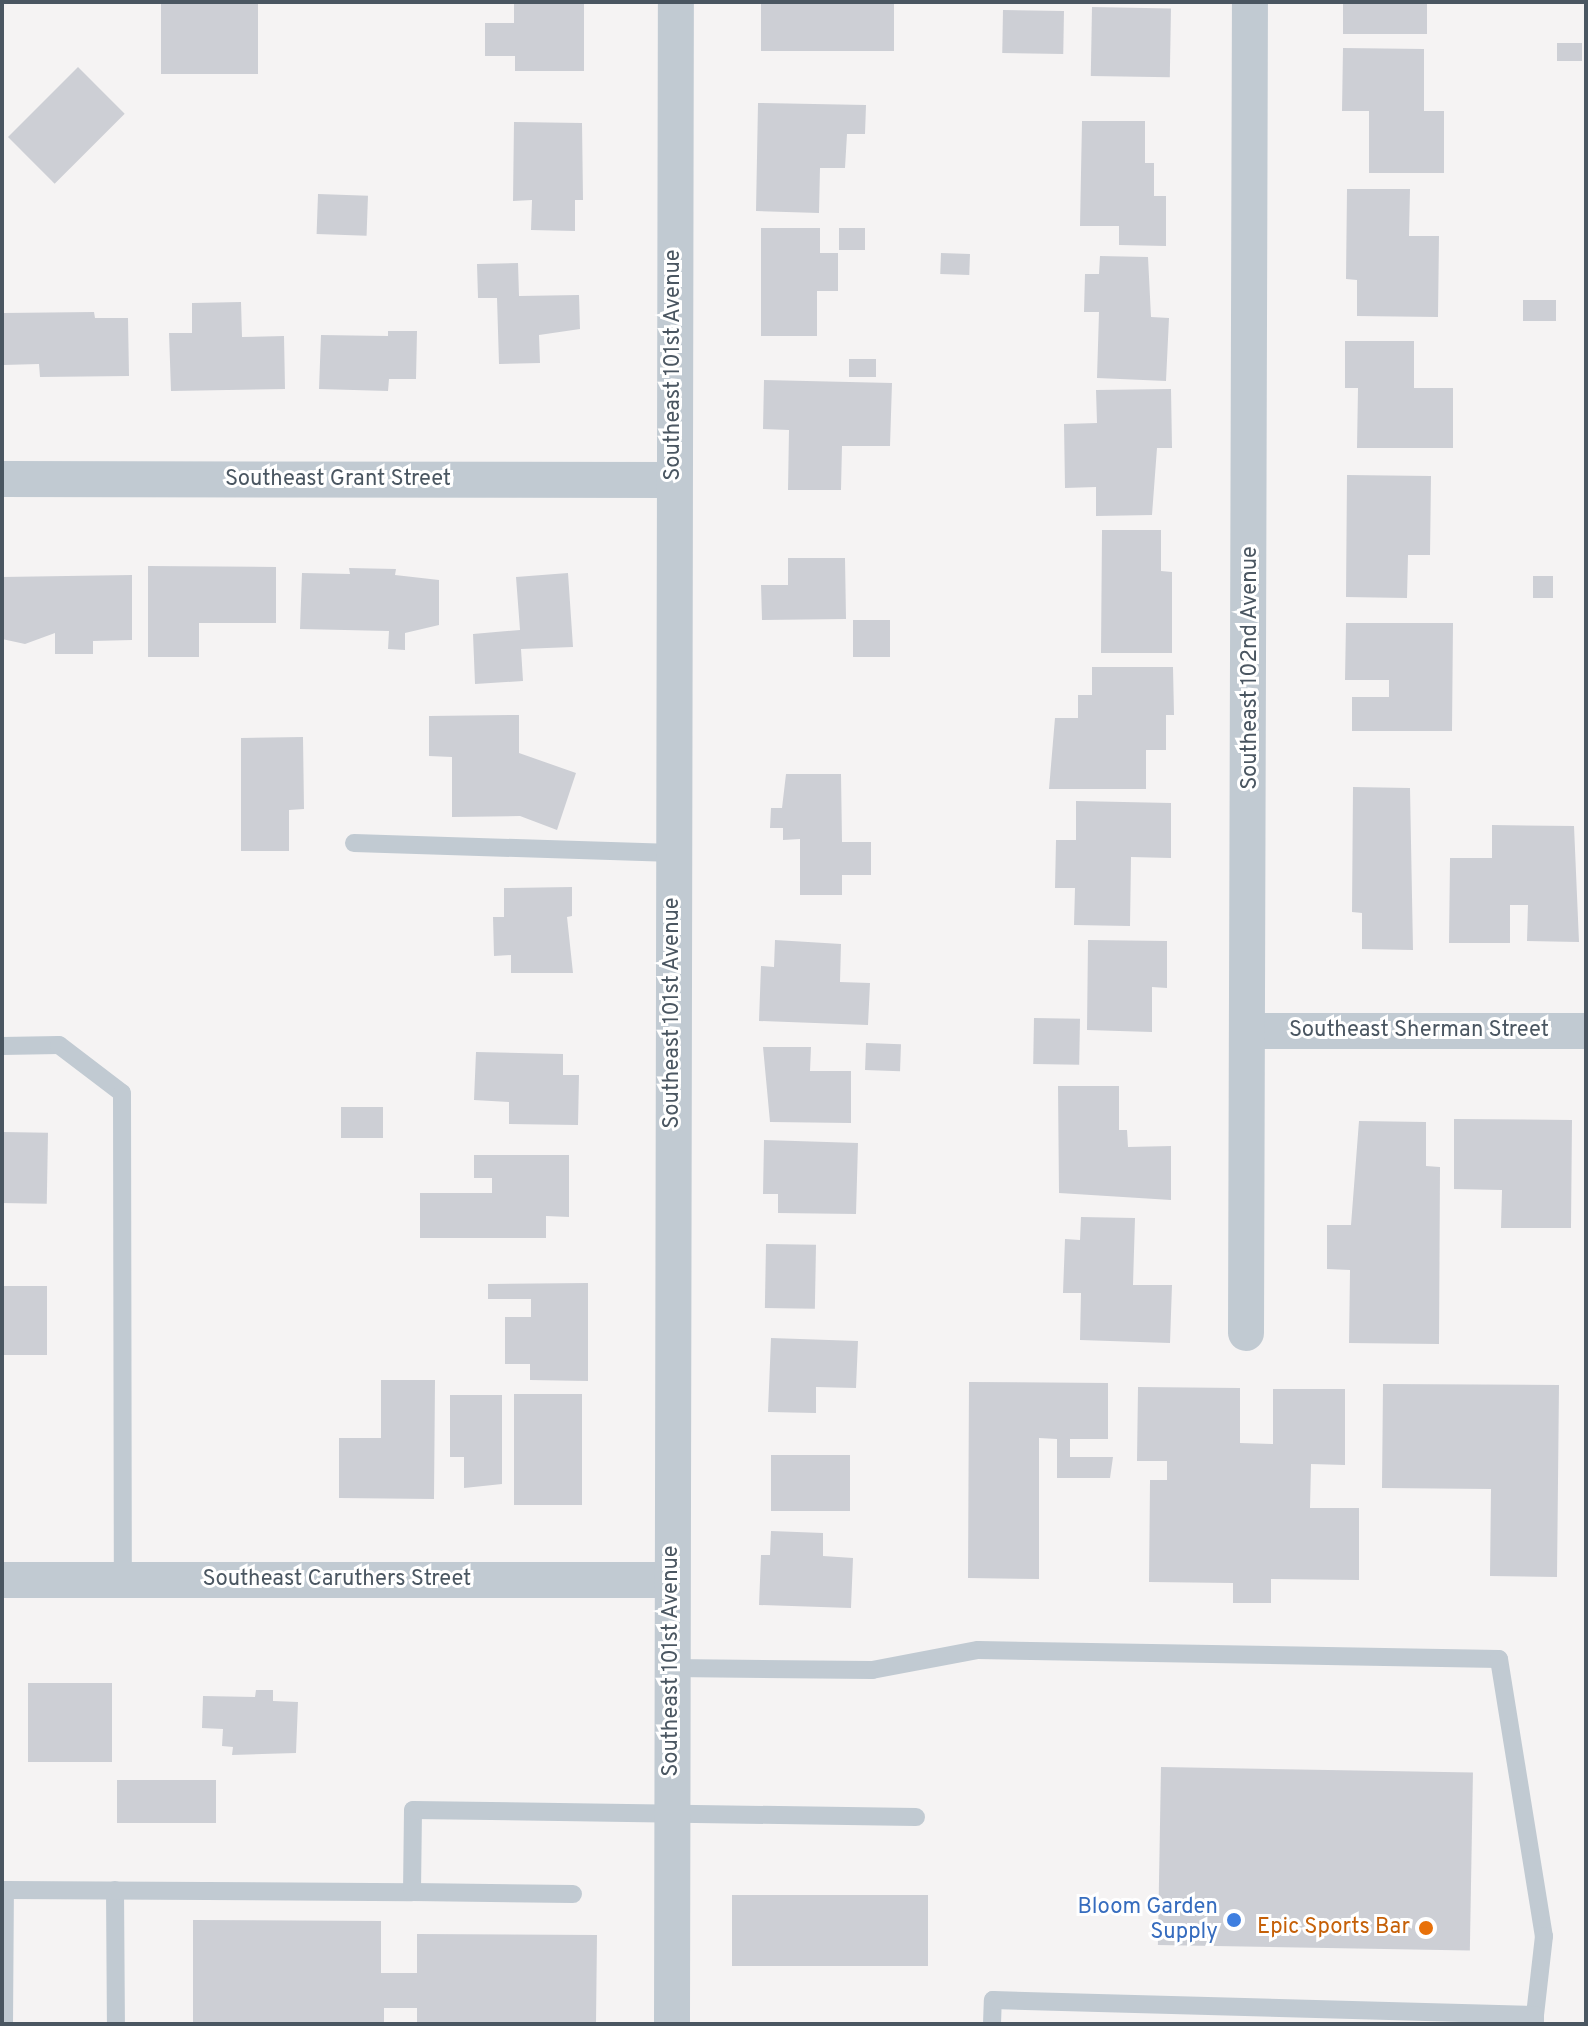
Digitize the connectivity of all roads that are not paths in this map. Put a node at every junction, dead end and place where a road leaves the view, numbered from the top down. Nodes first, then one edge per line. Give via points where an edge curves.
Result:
1 (676, 2) edge
2 (1250, 2) edge
3 (2, 479) edge
4 (674, 480) junction
5 (354, 843) dead end
6 (674, 853) junction
7 (1251, 1031) junction
8 (1586, 1031) edge
9 (2, 1046) edge
10 (1246, 1333) dead end
11 (2, 1580) edge
12 (123, 1580) junction
13 (672, 1580) junction
14 (672, 1668) junction
15 (672, 1812) junction
16 (916, 1817) dead end
17 (3, 1890) edge
18 (115, 1890) junction
19 (412, 1892) junction
20 (573, 1894) dead end
21 (1535, 2020) edge
22 (4, 2024) edge
23 (116, 2024) edge
24 (672, 2024) edge
25 (992, 2024) edge

1 - 4 street, Southeast 101st Avenue
2 - 7 street, Southeast 102nd Avenue
3 - 4 street, Southeast Grant Street
4 - 6 street, Southeast 101st Avenue
5 - 6 lane
6 - 13 street, Southeast 101st Avenue
7 - 8 street, Southeast Sherman Street
7 - 10 street, Southeast 102nd Avenue
9 - 12 lane via 59,1045 122,1093
11 - 12 street, Southeast Caruthers Street
12 - 13 street, Southeast Caruthers Street
13 - 14 street, Southeast 101st Avenue
14 - 15 street, Southeast 101st Avenue
14 - 21 lane via 872,1670 978,1650 1499,1659 1544,1936
15 - 16 lane
15 - 19 lane via 413,1810
15 - 24 street, Southeast 101st Avenue
17 - 18 lane
17 - 22 lane
18 - 19 lane
18 - 23 lane
19 - 20 lane
21 - 25 lane via 993,2000

